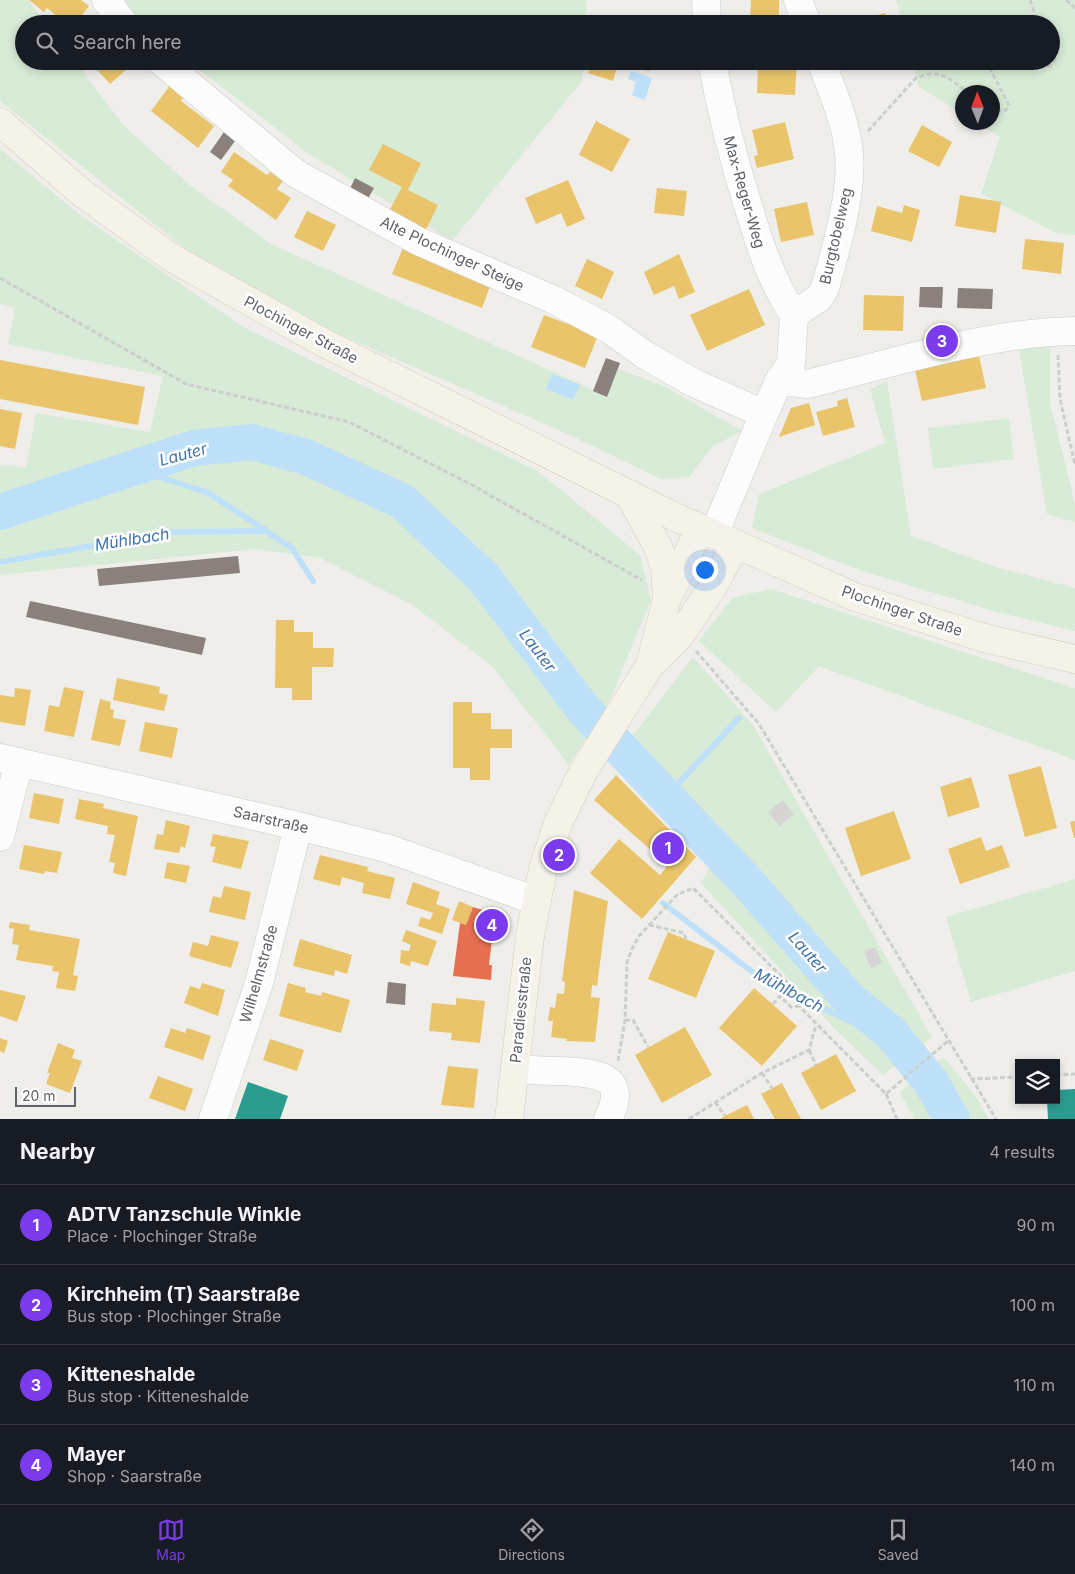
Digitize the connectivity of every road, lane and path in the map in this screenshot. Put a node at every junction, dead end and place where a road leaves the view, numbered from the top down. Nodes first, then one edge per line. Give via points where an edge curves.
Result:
1 (106, 0) edge
2 (706, 0) edge
3 (798, 0) edge
4 (1030, 0) edge
5 (1066, 0) edge
6 (1075, 8) edge
7 (117, 15) edge
8 (707, 15) edge
9 (804, 15) edge
10 (1035, 15) edge
11 (172, 70) edge
12 (714, 70) edge
13 (824, 70) edge
14 (991, 70) edge
15 (957, 85) edge
16 (999, 85) edge
17 (1000, 88) edge
18 (1000, 111) edge
19 (0, 122) edge
20 (849, 150) junction
21 (0, 278) edge
22 (794, 315) junction
23 (1066, 331) edge
24 (779, 381) junction
25 (764, 414) junction
26 (1075, 465) edge
27 (629, 494) junction
28 (716, 535) junction
29 (667, 591) junction
30 (690, 645) dead end
31 (1075, 659) edge
32 (650, 665) junction
33 (9, 760) edge
34 (298, 826) junction
35 (0, 837) edge
36 (537, 901) junction
37 (648, 924) junction
38 (686, 939) dead end
39 (773, 1004) dead end
40 (799, 1006) junction
41 (625, 1020) junction
42 (816, 1025) junction
43 (948, 1041) junction
44 (648, 1047) dead end
45 (809, 1050) junction
46 (816, 1065) dead end
47 (515, 1070) junction
48 (762, 1073) junction
49 (1075, 1074) edge
50 (1060, 1075) edge
51 (1015, 1076) edge
52 (970, 1078) junction
53 (613, 1086) junction
54 (772, 1088) dead end
55 (886, 1094) junction
56 (715, 1102) junction
57 (725, 1116) dead end
58 (213, 1119) edge
59 (510, 1119) edge
60 (608, 1119) edge
61 (689, 1119) edge
62 (897, 1119) edge
63 (996, 1119) edge

1 - 7 street
2 - 8 street
3 - 9 street
4 - 10 path
5 - 6 path
11 - 25 street, Alte Plochinger Steige via 295,173 418,242 554,300 608,329 694,383
12 - 22 street, Max-Reger-Weg via 722,115 763,256 780,294
13 - 20 street, Burgtobelweg via 842,118
14 - 16 path
15 - 20 path via 940,73 916,78
17 - 18 path via 1008,103 1008,108
19 - 27 main road, Plochinger Straße via 82,193 172,258 324,343
20 - 22 street, Burgtobelweg via 848,186 825,288 820,298
21 - 29 path via 186,384 348,422
22 - 24 street via 791,364
23 - 24 street via 985,342 808,384
23 - 26 path via 1060,399
24 - 25 street
25 - 28 street
27 - 28 main road, Plochinger Straße
27 - 29 main road via 659,549
28 - 29 main road
28 - 31 main road, Plochinger Straße via 855,597 984,638
28 - 32 main road via 714,584 679,637
29 - 32 main road
30 - 43 path via 759,724
32 - 36 main road via 583,772 558,823
33 - 34 street, Saarstraße
33 - 35 street
34 - 36 street, Saarstraße via 389,849
34 - 58 street, Wilhelmstraße via 259,983
36 - 47 main road, Paradiesstraße via 527,958
37 - 38 path via 684,933
37 - 40 path via 677,894 694,888 797,992
37 - 41 path via 627,962
39 - 40 path via 780,996 791,1007
40 - 42 path
41 - 44 path via 633,1020
41 - 53 path
42 - 45 path
42 - 55 path
43 - 52 path
43 - 55 path
45 - 46 path
45 - 48 path
47 - 53 street via 589,1072 604,1076
47 - 59 main road, Paradiesstraße
48 - 54 path
48 - 56 path
49 - 50 path
51 - 52 path
52 - 63 path
53 - 60 street via 616,1095
55 - 62 path
56 - 57 path
56 - 61 path

